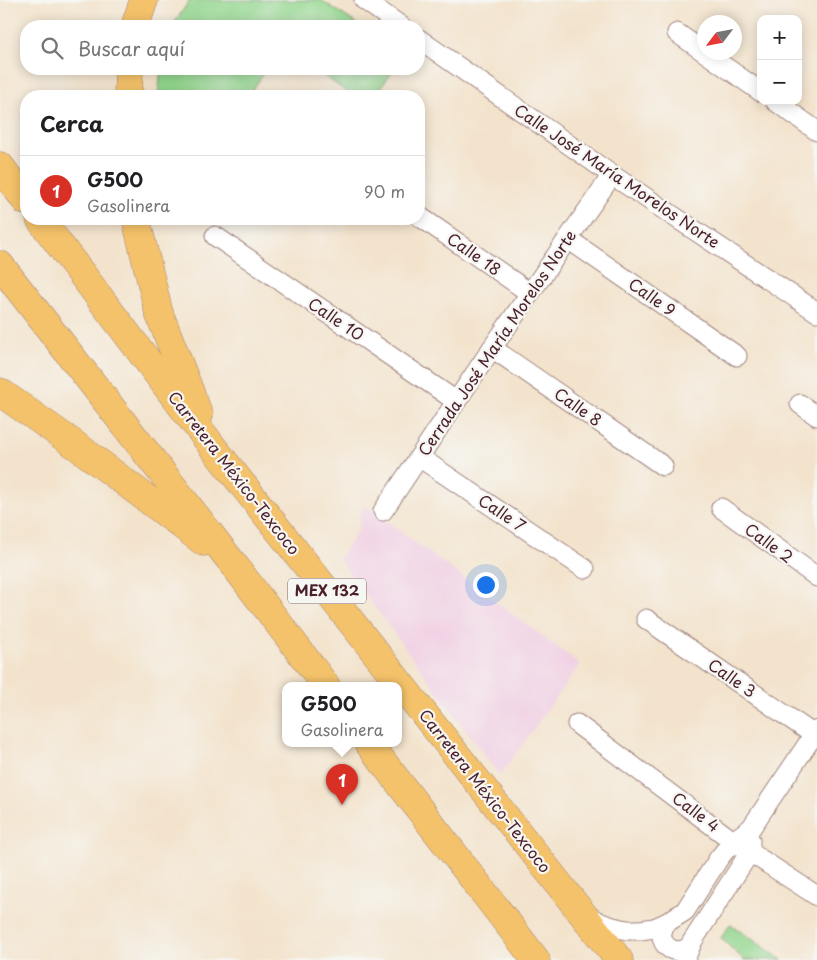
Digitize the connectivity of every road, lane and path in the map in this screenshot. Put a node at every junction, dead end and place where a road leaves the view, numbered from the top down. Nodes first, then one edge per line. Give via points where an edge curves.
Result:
1 (144, 0) edge
2 (364, 0) edge
3 (137, 20) edge
4 (392, 20) edge
5 (676, 33) dead end
6 (425, 43) edge
7 (129, 75) edge
8 (757, 89) edge
9 (128, 90) edge
10 (781, 105) edge
11 (817, 131) edge
12 (0, 166) edge
13 (612, 175) junction
14 (20, 193) edge
15 (425, 220) edge
16 (45, 225) edge
17 (137, 225) edge
18 (215, 236) dead end
19 (568, 239) junction
20 (0, 265) edge
21 (530, 293) junction
22 (814, 304) edge
23 (492, 348) junction
24 (737, 356) dead end
25 (0, 392) edge
26 (456, 401) junction
27 (800, 404) dead end
28 (817, 416) edge
29 (212, 446) junction
30 (419, 457) junction
31 (663, 466) dead end
32 (721, 508) dead end
33 (383, 511) dead end
34 (234, 564) junction
35 (586, 569) dead end
36 (817, 577) edge
37 (646, 619) dead end
38 (323, 682) edge
39 (399, 682) edge
40 (402, 686) edge
41 (577, 724) dead end
42 (816, 734) edge
43 (371, 747) edge
44 (751, 828) junction
45 (734, 841) junction
46 (750, 852) junction
47 (817, 896) edge
48 (580, 911) junction
49 (666, 923) junction
50 (688, 953) edge
51 (536, 960) edge
52 (619, 960) edge

1 - 3 highway
2 - 4 street
5 - 8 street
6 - 13 street, Calle José María Morelos Norte
7 - 9 highway
10 - 11 street
12 - 14 highway
13 - 19 street, Cerrada José María Morelos Norte
13 - 22 street, Calle José María Morelos Norte
15 - 21 street, Calle 18
16 - 29 highway, Carretera México-Texcoco / MEX 132
17 - 29 highway via 159,313
18 - 26 street, Calle 10
19 - 21 street, Cerrada José María Morelos Norte
19 - 24 street, Calle 9
20 - 34 highway, MEX 132
21 - 23 street, Cerrada José María Morelos Norte
23 - 26 street, Cerrada José María Morelos Norte
23 - 31 street, Calle 8
25 - 34 highway
26 - 30 street, Cerrada José María Morelos Norte
27 - 28 street
29 - 39 highway, Carretera México-Texcoco / MEX 132
30 - 33 street, Cerrada José María Morelos Norte
30 - 35 street, Calle 7
32 - 36 street, Calle 2
34 - 38 highway, MEX 132
37 - 42 street, Calle 3
40 - 48 highway, Carretera México-Texcoco / MEX 132
41 - 45 street, Calle 4
42 - 44 street
43 - 51 highway
44 - 45 street
44 - 46 street
45 - 46 street, Calle 4
45 - 49 street via 719,858 685,911
46 - 47 street, Calle 4
46 - 50 street
48 - 49 street via 601,923 626,930 654,928
48 - 52 highway, Carretera México-Texcoco / MEX 132
49 - 50 street via 662,938 667,947 676,952 687,949

